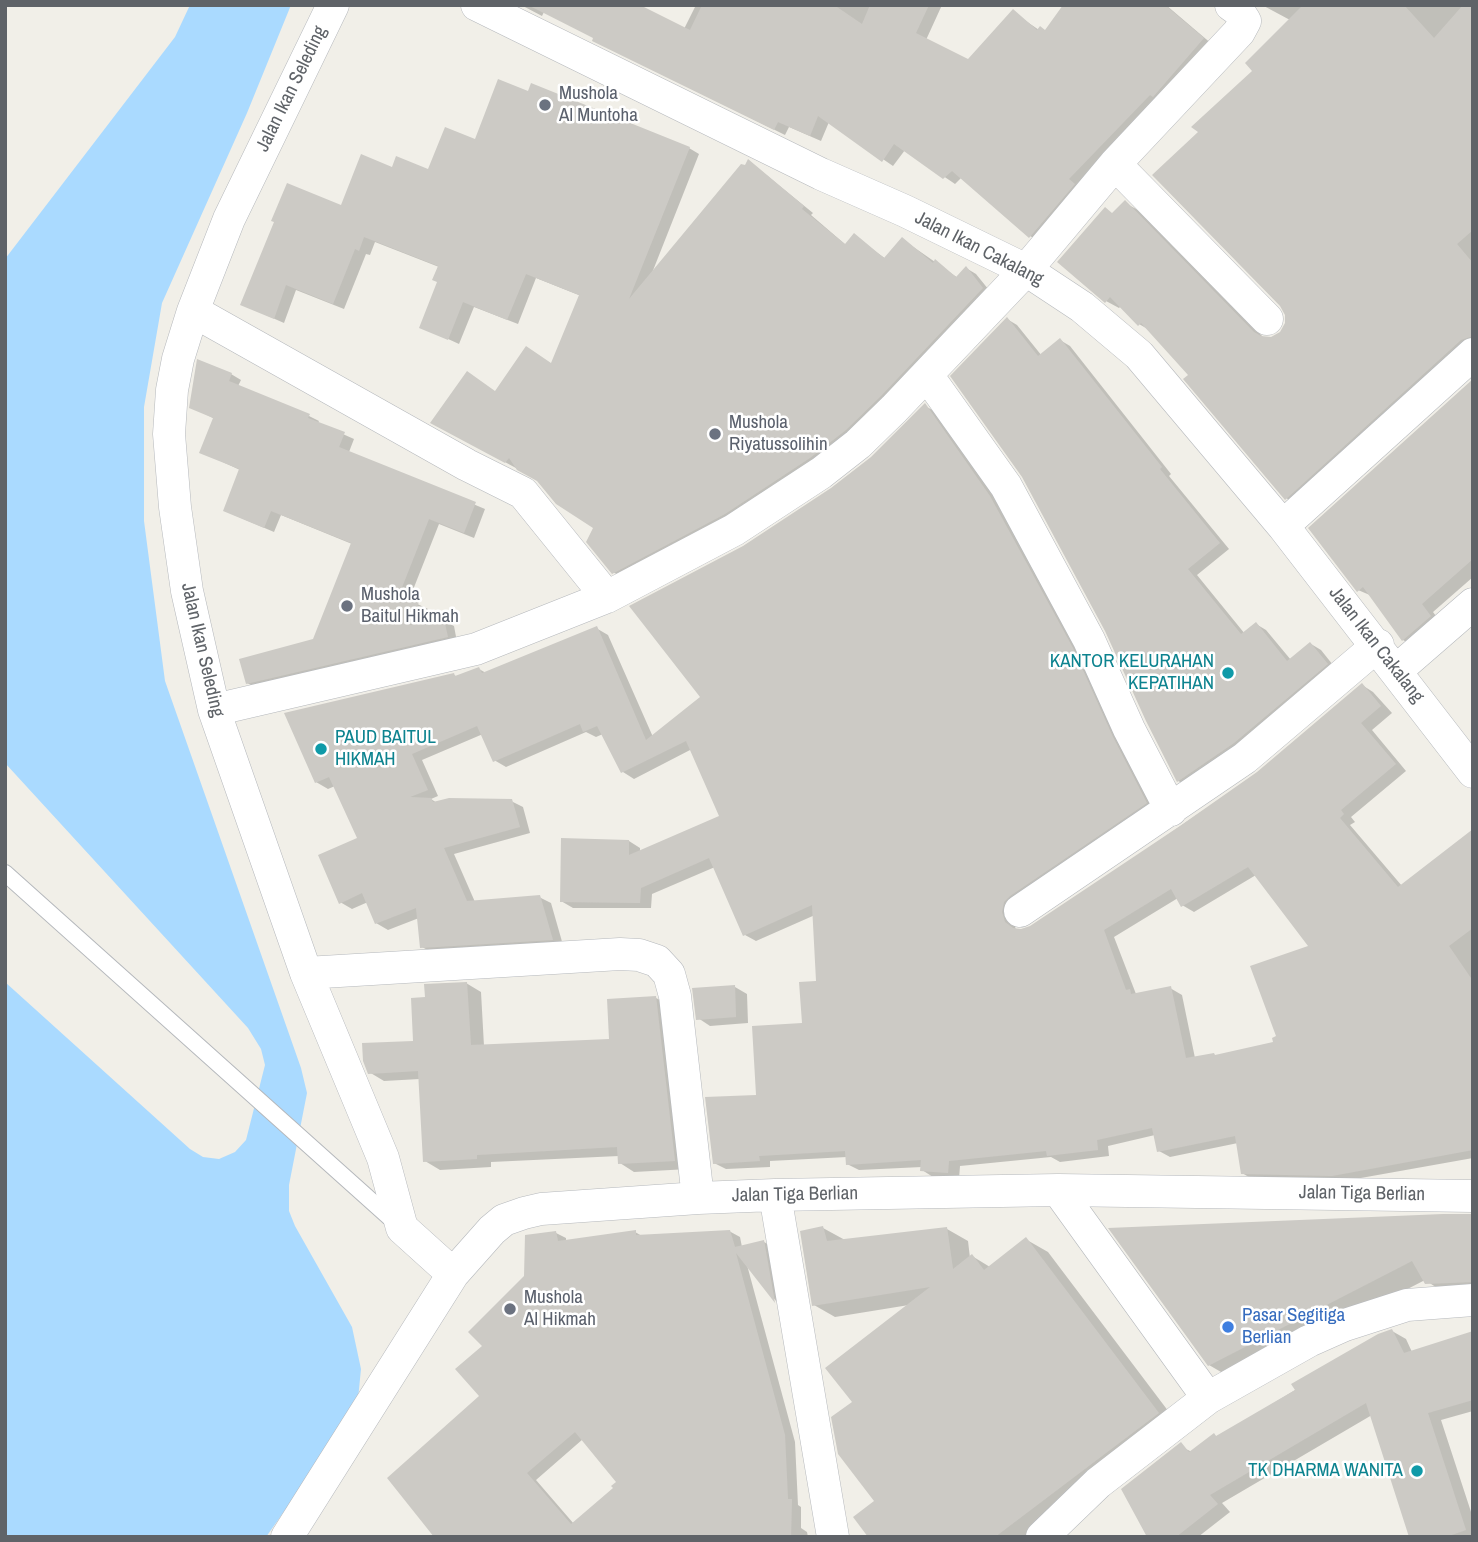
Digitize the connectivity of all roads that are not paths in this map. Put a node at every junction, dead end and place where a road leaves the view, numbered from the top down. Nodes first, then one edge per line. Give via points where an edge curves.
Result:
1 (333, 5) edge
2 (477, 5) edge
3 (1231, 5) edge
4 (1115, 164) junction
5 (1026, 270) junction
6 (193, 311) junction
7 (1267, 319) dead end
8 (1473, 354) edge
9 (927, 375) junction
10 (1283, 526) junction
11 (607, 597) junction
12 (1473, 604) edge
13 (1378, 645) junction
14 (1397, 670) junction
15 (214, 710) junction
16 (1473, 772) edge
17 (1171, 810) junction
18 (5, 873) edge
19 (1020, 911) dead end
20 (306, 973) junction
21 (1058, 1190) junction
22 (775, 1195) junction
23 (1473, 1196) edge
24 (698, 1198) junction
25 (402, 1228) junction
26 (453, 1273) junction
27 (1473, 1300) edge
28 (1208, 1398) junction
29 (287, 1537) edge
30 (833, 1537) edge
31 (1042, 1537) edge

1 - 6 street, Jalan Ikan Seleding via 229,219
2 - 5 street, Jalan Ikan Cakalang
3 - 4 street via 1245,21 1239,33
4 - 5 street
4 - 7 street
5 - 9 street
5 - 10 street, Jalan Ikan Cakalang via 1082,307 1139,355
6 - 11 street via 523,493
6 - 15 street, Jalan Ikan Seleding via 178,359 169,433 187,591
8 - 10 street
9 - 11 street via 821,473 734,530
9 - 17 street via 1006,486 1089,640
10 - 13 street, Jalan Ikan Cakalang
11 - 15 street via 458,654
12 - 14 street
13 - 14 street, Jalan Ikan Cakalang
13 - 17 street via 1245,758
14 - 16 street, Jalan Ikan Cakalang
15 - 20 street, Jalan Ikan Seleding
17 - 19 street
18 - 25 lane
20 - 24 street via 620,954 657,961 669,974 675,996
20 - 25 street, Jalan Ikan Seleding via 383,1158
21 - 22 street, Jalan Tiga Berlian
21 - 23 street, Jalan Tiga Berlian
21 - 28 street
22 - 24 street, Jalan Tiga Berlian
22 - 30 street
24 - 26 street, Jalan Tiga Berlian via 524,1213 492,1230
25 - 26 street
26 - 29 street, Jalan Tiga Berlian
27 - 28 street via 1407,1305 1355,1321 1309,1341
28 - 31 street via 1098,1483

